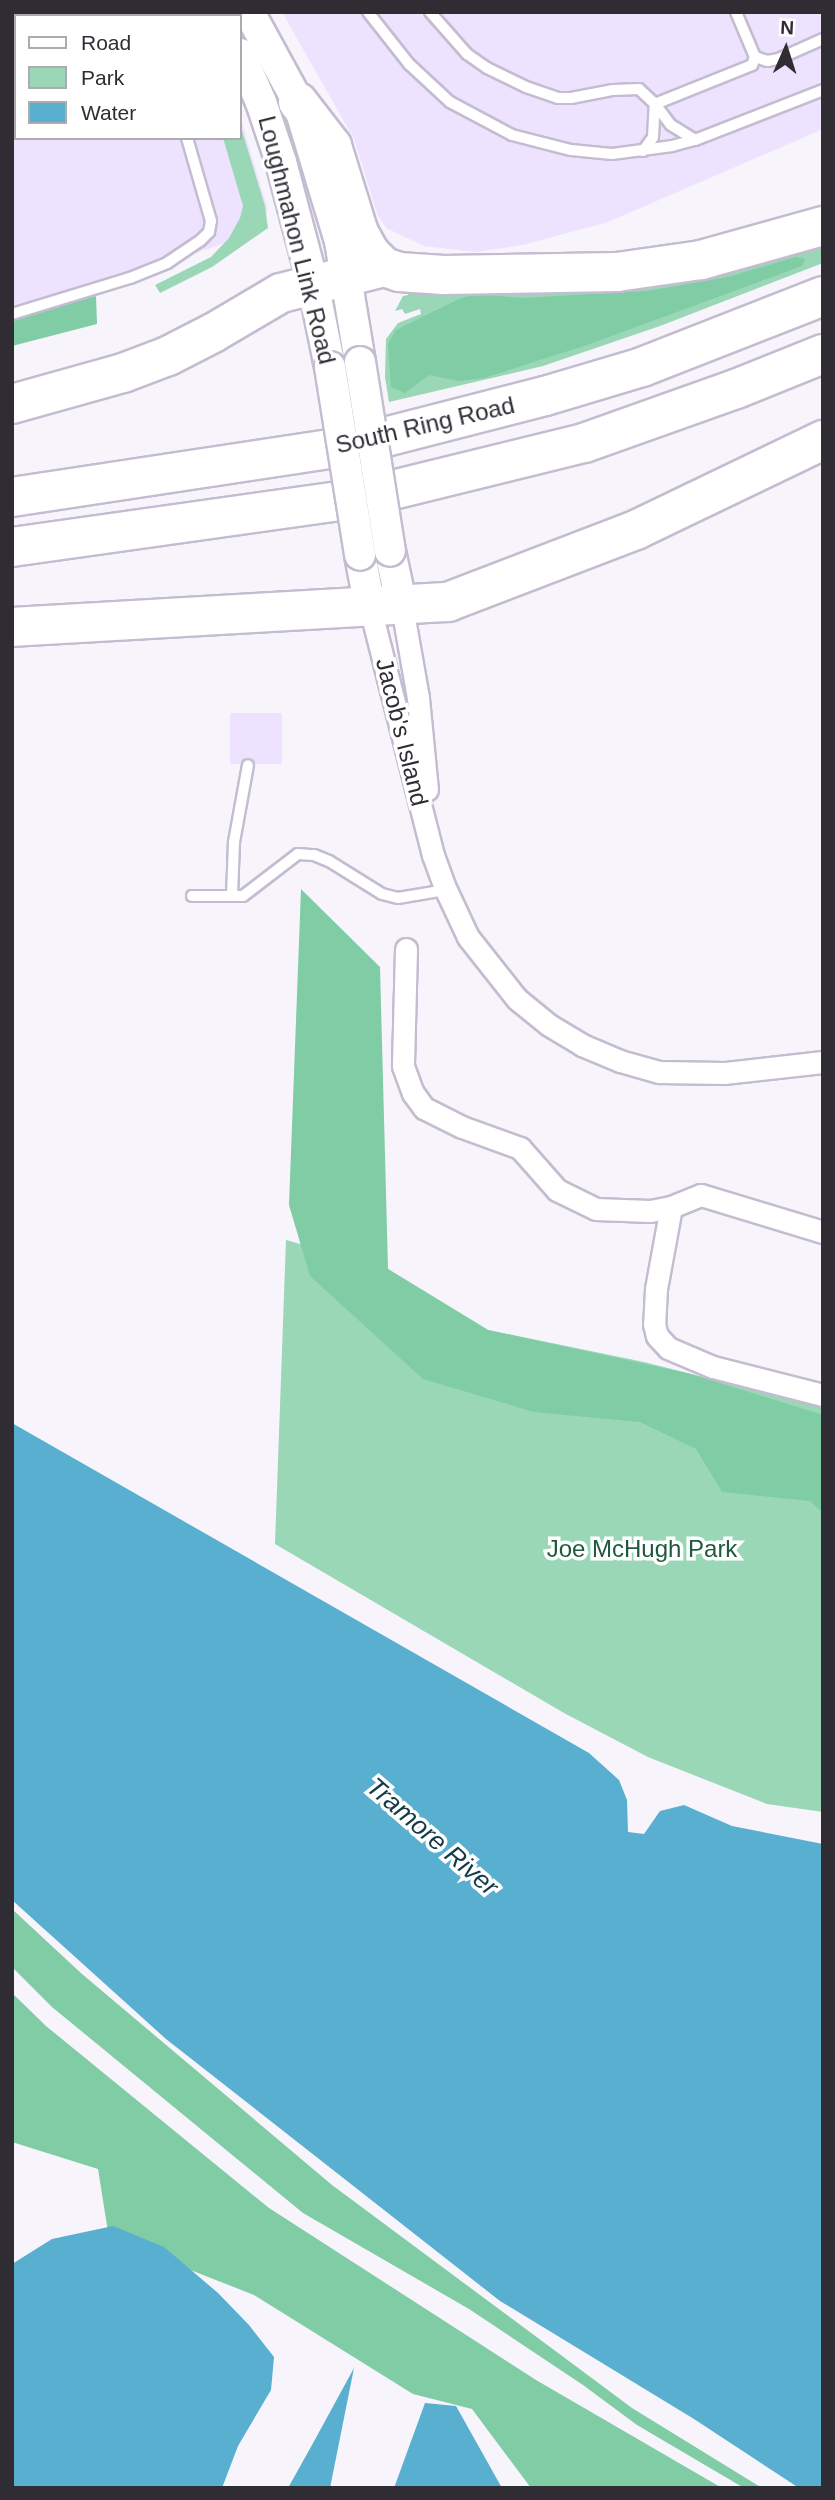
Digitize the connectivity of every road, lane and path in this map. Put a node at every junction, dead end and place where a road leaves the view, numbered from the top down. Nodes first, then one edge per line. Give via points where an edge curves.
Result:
1 (249, 12) edge
2 (368, 12) edge
3 (430, 12) edge
4 (736, 12) edge
5 (823, 38) edge
6 (755, 57) junction
7 (242, 58) edge
8 (823, 90) edge
9 (298, 102) junction
10 (655, 104) junction
11 (188, 140) edge
12 (695, 140) junction
13 (643, 151) junction
14 (823, 226) edge
15 (384, 267) junction
16 (330, 279) junction
17 (823, 296) edge
18 (12, 314) edge
19 (823, 354) edge
20 (12, 404) edge
21 (823, 440) edge
22 (12, 497) edge
23 (12, 547) edge
24 (386, 607) junction
25 (12, 627) edge
26 (248, 765) dead end
27 (433, 855) junction
28 (446, 890) junction
29 (192, 895) dead end
30 (232, 896) junction
31 (406, 948) dead end
32 (823, 1062) edge
33 (671, 1207) junction
34 (823, 1231) edge
35 (823, 1395) edge

1 - 9 main road, Loughmahon Link Road
2 - 13 lane via 431,88 474,117 512,135 571,150
3 - 10 lane via 467,54 526,87 571,99 639,89
4 - 6 lane
5 - 6 lane via 778,59
6 - 10 lane via 747,69
7 - 16 main road, Loughmahon Link Road
8 - 12 lane
9 - 15 highway via 332,145 359,233
9 - 16 main road, Loughmahon Link Road via 340,242
10 - 12 lane via 671,125
10 - 13 lane via 653,137
11 - 18 lane via 211,221 209,232 200,241 167,263 130,278
12 - 13 lane
14 - 15 highway via 664,267 579,274 444,275
15 - 16 highway
16 - 20 highway via 272,297 168,356
16 - 24 main road, Loughmahon Link Road, bridge via 360,362 390,551
16 - 24 main road, Loughmahon Link Road, bridge via 330,366 360,555
17 - 22 highway, South Ring Road via 642,367 366,442
19 - 23 highway via 584,443 360,498
21 - 24 highway via 636,530 448,602
24 - 25 highway
24 - 27 street, Jacob's Island
24 - 27 street, Jacob's Island via 418,698
26 - 30 lane via 234,842
27 - 28 street, Jacob's Island
28 - 30 lane via 398,898 382,894 329,861 298,855 243,896
28 - 32 street, Jacob's Island via 489,968 532,1012 582,1045 659,1072 725,1073
29 - 30 lane
31 - 33 street via 403,1066 424,1108 520,1147 557,1190 596,1209 628,1212
33 - 34 street via 690,1198 712,1197
33 - 35 street via 654,1324 657,1336 668,1348 713,1367

